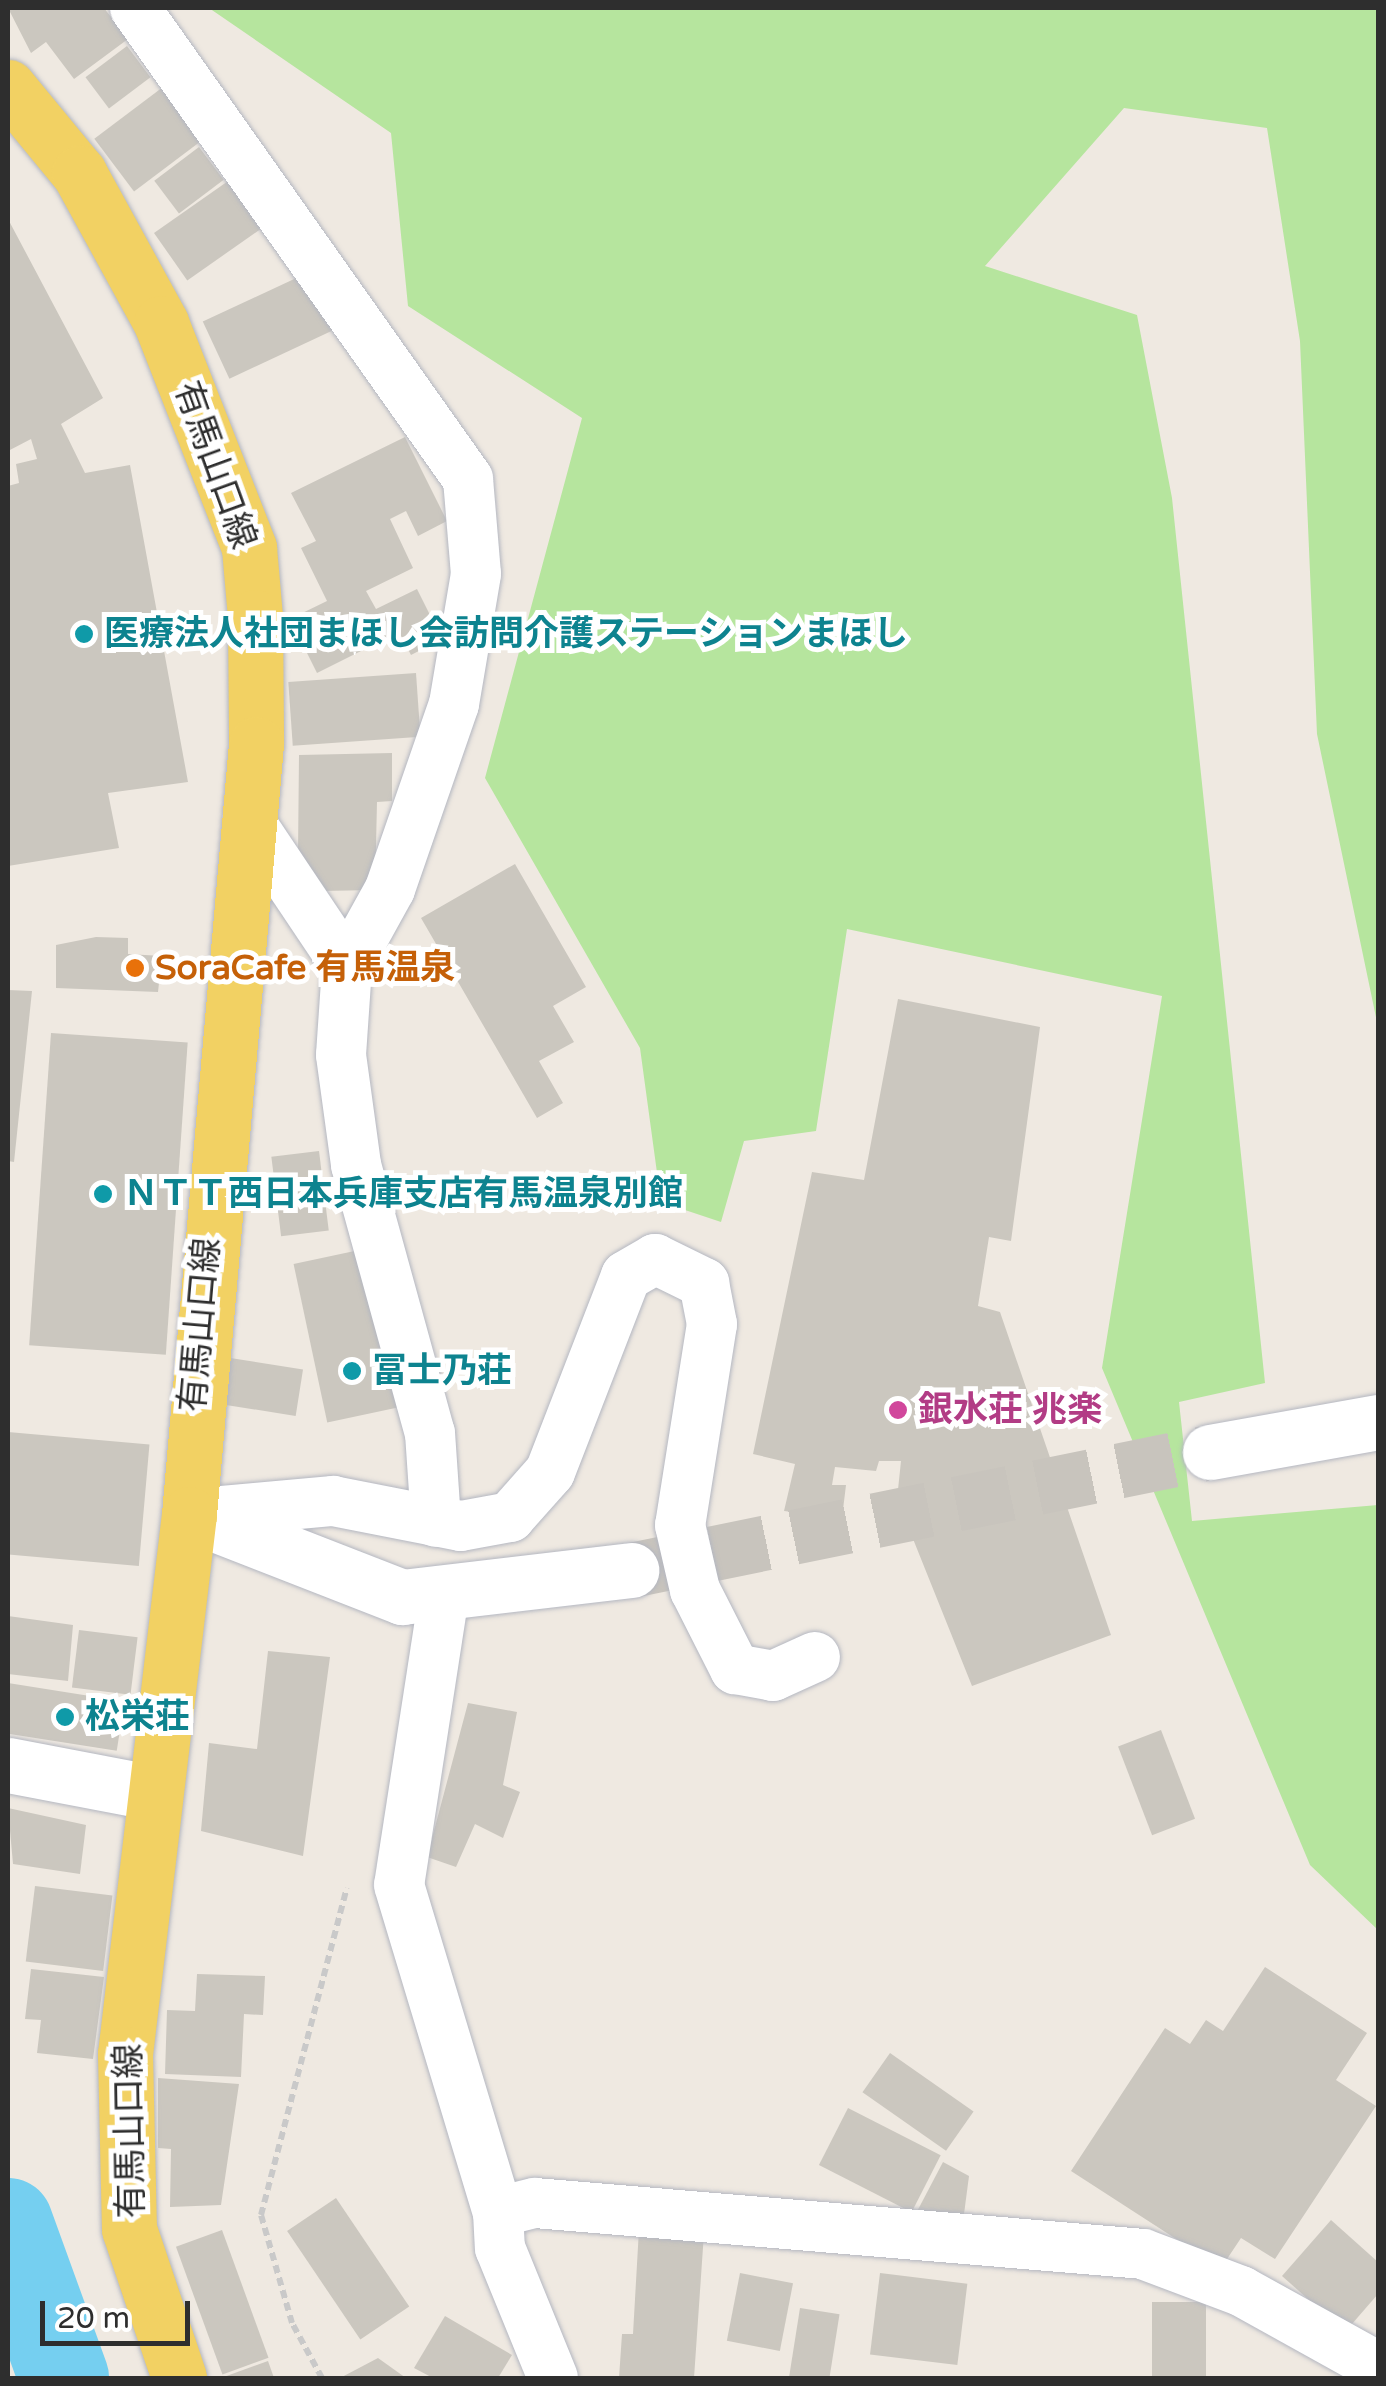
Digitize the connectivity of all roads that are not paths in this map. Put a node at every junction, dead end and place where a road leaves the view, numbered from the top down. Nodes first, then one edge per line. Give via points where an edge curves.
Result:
1 (135, 8) edge
2 (8, 87) edge
3 (248, 819) junction
4 (347, 968) junction
5 (1378, 1422) edge
6 (1210, 1452) tunnel mouth
7 (188, 1514) junction
8 (436, 1522) junction
9 (631, 1570) tunnel mouth
10 (444, 1595) junction
11 (815, 1657) dead end
12 (8, 1765) edge
13 (150, 1792) junction
14 (498, 2212) junction
15 (1378, 2367) edge
16 (179, 2378) edge
17 (553, 2378) edge

1 - 4 street via 468,479 476,574 454,704 404,854 362,954
2 - 3 main road, 有馬山口線 via 80,173 162,323 244,533 255,617
3 - 4 street
3 - 7 main road, 有馬山口線
4 - 8 street via 341,1055 356,1165 430,1432
5 - 6 main road
7 - 8 street via 333,1501
7 - 10 main road via 402,1597
7 - 13 main road, 有馬山口線
8 - 11 street via 488,1525 531,1498 550,1472 626,1276 654,1258 683,1266 704,1283 712,1324 680,1525 695,1590 735,1669 773,1676
9 - 10 main road
10 - 14 street via 399,1884
12 - 13 main road
13 - 16 main road, 有馬山口線 via 125,2054 125,2181 129,2229
14 - 15 street via 535,2202 1143,2254 1241,2292
14 - 17 street via 500,2248

